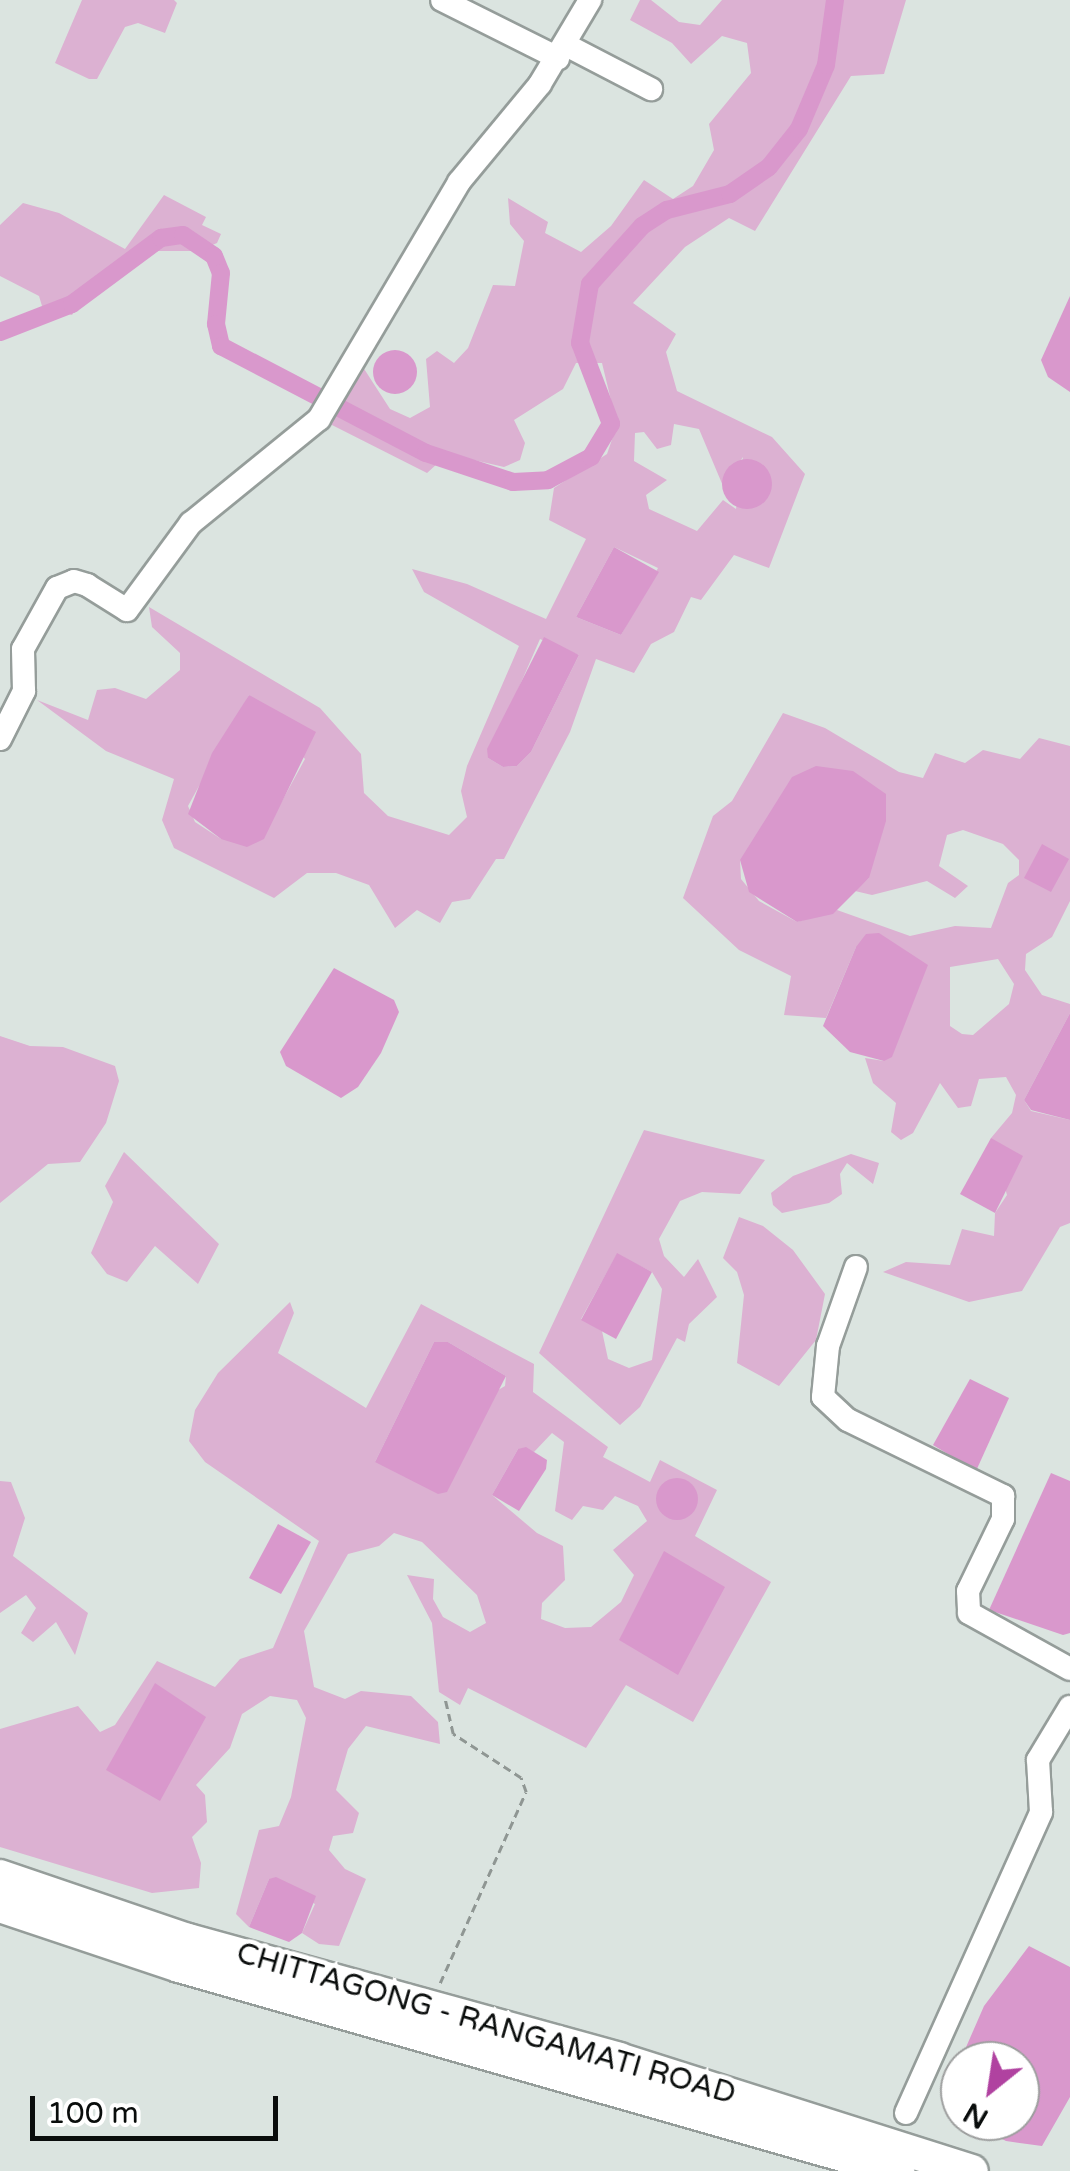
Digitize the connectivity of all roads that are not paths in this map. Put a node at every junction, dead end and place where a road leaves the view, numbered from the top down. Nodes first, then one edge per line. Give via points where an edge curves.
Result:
1 (442, 0) edge
2 (590, 0) edge
3 (562, 52) junction
4 (650, 89) dead end
5 (0, 740) edge
6 (856, 1266) dead end
7 (1070, 1669) edge
8 (1070, 1707) edge
9 (0, 1876) edge
10 (0, 1906) edge
11 (906, 2113) dead end
12 (898, 2171) edge
13 (972, 2171) edge

1 - 3 street
2 - 3 street
3 - 4 street
3 - 5 street via 459,182 319,419 191,524 127,610 87,584 57,588 23,649 24,691
6 - 7 street via 828,1346 823,1397 848,1420 1004,1496 1003,1518 968,1591 969,1613
8 - 11 street via 1038,1760 1041,1812
9 - 13 highway, CHITTAGONG - RANGAMATI ROAD via 188,1940 733,2093
10 - 12 highway, CHITTAGONG - RANGAMATI ROAD via 179,1966

